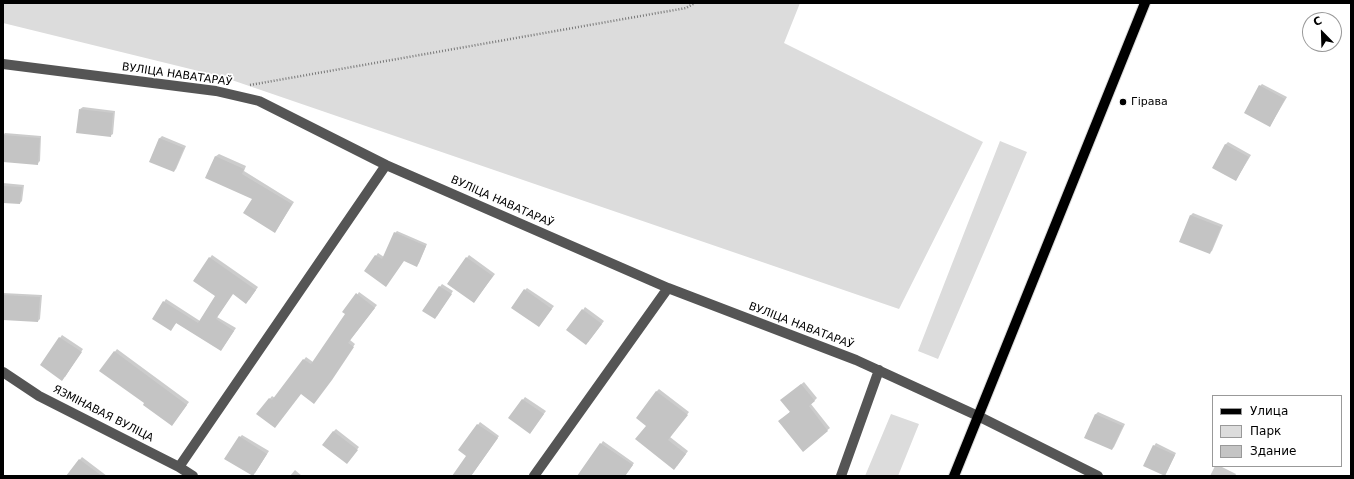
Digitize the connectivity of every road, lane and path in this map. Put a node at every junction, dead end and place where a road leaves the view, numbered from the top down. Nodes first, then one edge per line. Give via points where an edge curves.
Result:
1 (695, 3) edge
2 (1145, 3) edge
3 (3, 64) edge
4 (248, 85) dead end
5 (386, 164) junction
6 (668, 288) junction
7 (879, 370) junction
8 (3, 372) edge
9 (978, 416) junction
10 (179, 467) junction
11 (193, 476) edge
12 (534, 476) edge
13 (841, 476) edge
14 (954, 476) edge
15 (1098, 476) edge

1 - 4 path via 686,8
2 - 9 main road
3 - 5 street, ВУЛІЦА НАВАТАРАЎ via 216,91 259,101
5 - 6 street, ВУЛІЦА НАВАТАРАЎ
5 - 10 street
6 - 7 street, ВУЛІЦА НАВАТАРАЎ
6 - 12 street
7 - 9 street, ВУЛІЦА НАВАТАРАЎ
7 - 13 street
8 - 10 street, ЯЗМІНАВАЯ ВУЛІЦА via 39,396
9 - 14 main road
9 - 15 street, ВУЛІЦА НАВАТАРАЎ
10 - 11 street, ЯЗМІНАВАЯ ВУЛІЦА

